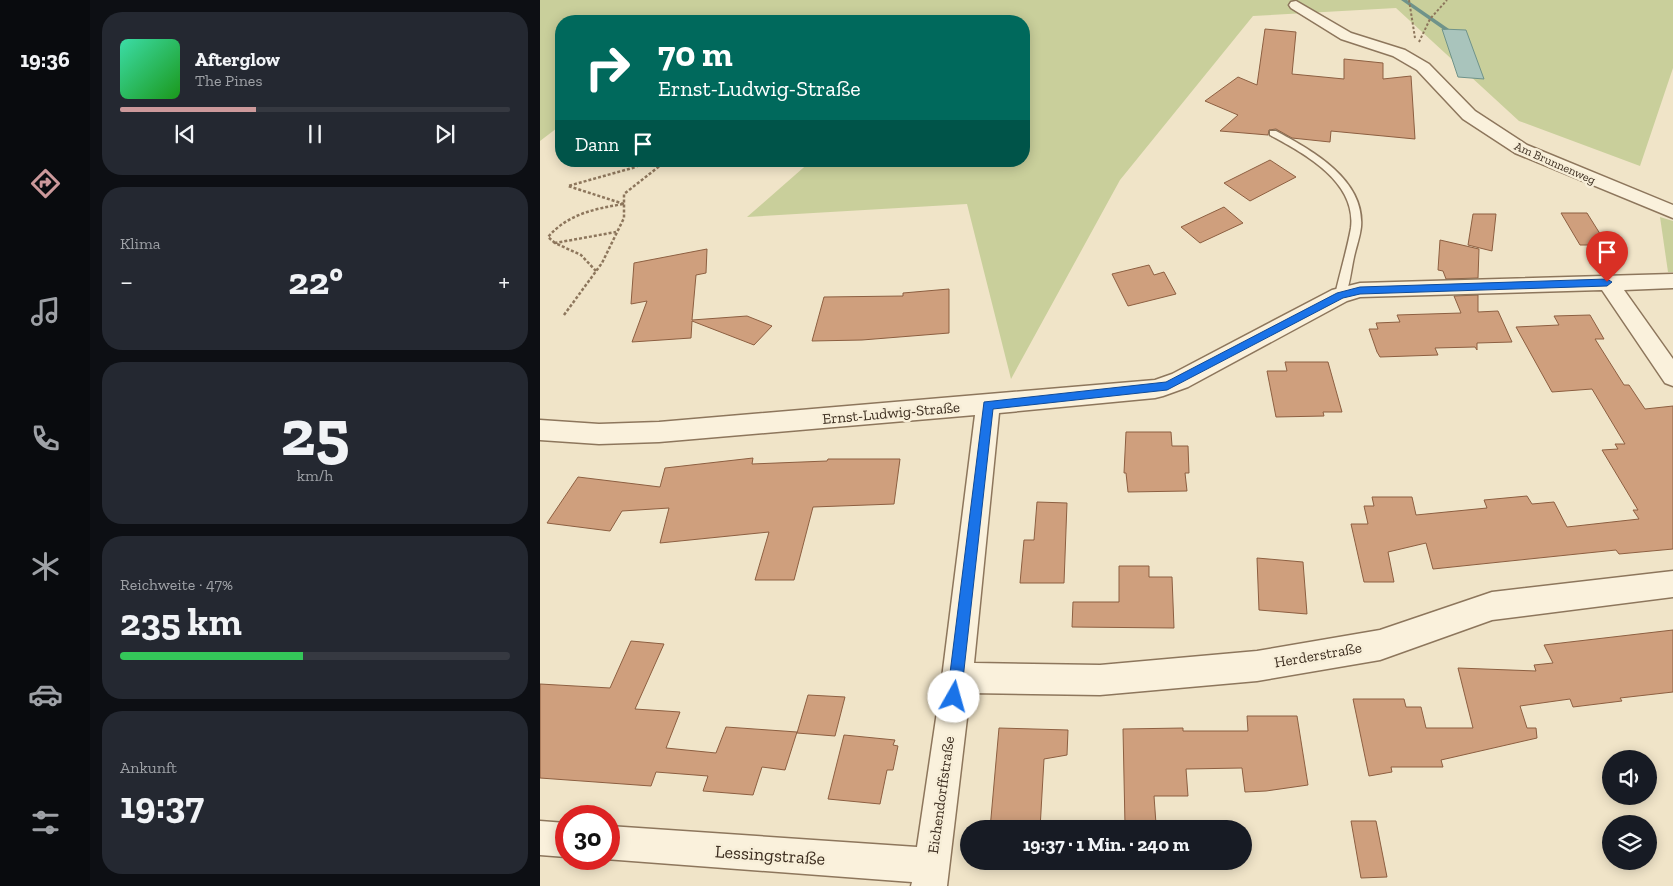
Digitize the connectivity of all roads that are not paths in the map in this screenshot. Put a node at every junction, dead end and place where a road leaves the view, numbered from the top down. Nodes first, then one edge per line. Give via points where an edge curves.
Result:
1 (1296, 5) dead end
2 (1273, 133) dead end
3 (1673, 212) edge
4 (1673, 281) edge
5 (1607, 282) junction
6 (1340, 295) junction
7 (1673, 377) edge
8 (988, 405) junction
9 (540, 430) edge
10 (1673, 584) edge
11 (956, 678) junction
12 (540, 838) edge
13 (555, 839) edge
14 (620, 844) edge
15 (930, 876) edge

1 - 3 street, Am Brunnenweg via 1346,36 1399,53 1423,68 1469,115 1521,149
2 - 6 lane via 1326,166 1352,200 1356,226
4 - 5 street, Ernst-Ludwig-Straße
5 - 6 street, Ernst-Ludwig-Straße via 1376,289
5 - 7 street
6 - 8 street, Ernst-Ludwig-Straße via 1167,386
8 - 9 street, Ernst-Ludwig-Straße via 638,433 575,435
8 - 11 street, Eichendorffstraße
10 - 11 street, Herderstraße via 1492,606 1380,645 1257,666 1100,680
11 - 15 street, Eichendorffstraße
12 - 13 street
14 - 15 street, Lessingstraße

